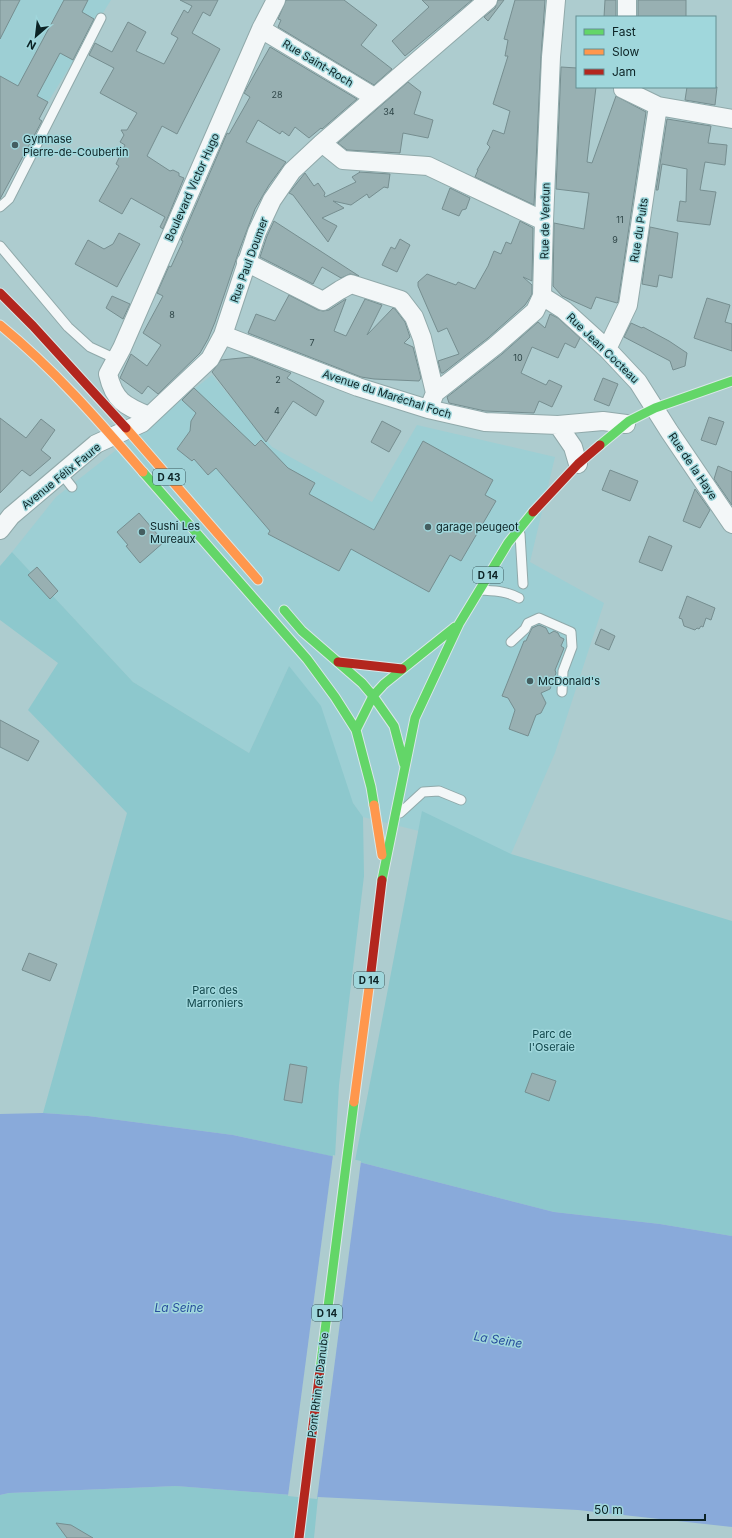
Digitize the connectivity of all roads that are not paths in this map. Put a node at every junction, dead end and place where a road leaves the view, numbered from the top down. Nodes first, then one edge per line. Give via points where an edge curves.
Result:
1 (276, 0) edge
2 (488, 0) edge
3 (556, 0) edge
4 (628, 0) edge
5 (627, 16) edge
6 (101, 18) dead end
7 (261, 30) junction
8 (623, 88) edge
9 (374, 97) junction
10 (658, 106) junction
11 (732, 119) edge
12 (322, 143) junction
13 (0, 207) edge
14 (544, 221) junction
15 (0, 246) edge
16 (246, 262) junction
17 (0, 293) edge
18 (542, 296) junction
19 (0, 325) edge
20 (222, 336) junction
21 (606, 349) junction
22 (112, 366) junction
23 (732, 381) edge
24 (83, 382) junction
25 (435, 393) junction
26 (655, 408) junction
27 (428, 409) junction
28 (149, 416) junction
29 (626, 424) junction
30 (558, 425) junction
31 (120, 434) junction
32 (578, 464) junction
33 (61, 473) junction
34 (72, 487) dead end
35 (732, 524) edge
36 (520, 528) junction
37 (0, 530) edge
38 (523, 584) dead end
39 (266, 589) dead end
40 (479, 590) junction
41 (519, 598) dead end
42 (277, 601) dead end
43 (459, 624) junction
44 (512, 642) dead end
45 (338, 662) junction
46 (402, 669) junction
47 (562, 692) dead end
48 (373, 696) junction
49 (415, 718) junction
50 (390, 727) junction
51 (360, 729) junction
52 (405, 767) junction
53 (461, 800) dead end
54 (394, 818) junction
55 (384, 866) junction
56 (299, 1536) edge

1 - 7 street, Boulevard Victor Hugo
2 - 9 street, Rue Paul Doumer
3 - 14 street, Rue de Verdun
4 - 5 street
6 - 13 lane via 9,199
7 - 9 street, Rue Saint-Roch
7 - 22 street, Boulevard Victor Hugo
8 - 10 street
9 - 12 street, Rue Paul Doumer
10 - 11 street
10 - 21 street, Rue du Puits via 628,305
12 - 14 street via 343,160 428,166
12 - 16 street, Rue Paul Doumer via 292,171 272,200
14 - 18 street, Rue de Verdun
15 - 22 lane via 68,327
16 - 20 street, Rue Paul Doumer
16 - 25 street via 323,301 351,284 401,300 414,317 422,338
17 - 24 main road, D 43
18 - 21 street, Rue Jean Cocteau via 564,310
18 - 25 street, Rue de Verdun via 535,312
19 - 31 main road, D 43
20 - 27 street, Avenue du Maréchal Foch via 358,387
20 - 28 street, Rue Paul Doumer via 210,359
21 - 26 street, Rue Jean Cocteau via 638,382
22 - 24 street
22 - 28 street via 111,386 120,400
23 - 26 main road, D 14
24 - 31 main road, D 43
25 - 27 street
26 - 29 main road, D 14
26 - 35 street, Rue de la Haye
27 - 30 street, Avenue du Maréchal Foch via 485,422
28 - 31 street, Rue Paul Doumer via 139,425
29 - 30 street, Avenue du Maréchal Foch via 603,422
29 - 32 main road, D 14
30 - 32 street via 573,447
31 - 33 street, Avenue Félix Faure via 96,444
31 - 39 main road, D 43
31 - 51 main road, D 43 via 307,659
32 - 36 main road, D 14
33 - 34 lane
33 - 37 street, Avenue Félix Faure via 11,516
36 - 38 lane
36 - 40 main road, D 14
40 - 41 lane via 510,593
40 - 43 main road, D 14
42 - 45 main road via 302,631
43 - 46 main road, D 14
43 - 49 main road, D 14
44 - 47 lane via 525,630 528,623 539,618 571,632 572,647 563,671
45 - 46 main road
45 - 48 main road
46 - 48 main road, D 14
48 - 50 main road
48 - 51 main road, D 14
49 - 50 main road
49 - 52 main road, D 14
50 - 52 main road
51 - 55 main road, D 14
52 - 54 main road, D 14
53 - 54 lane via 439,791 423,792
54 - 55 main road, D 14
55 - 56 main road, Pont Rhin et Danube / D 14

